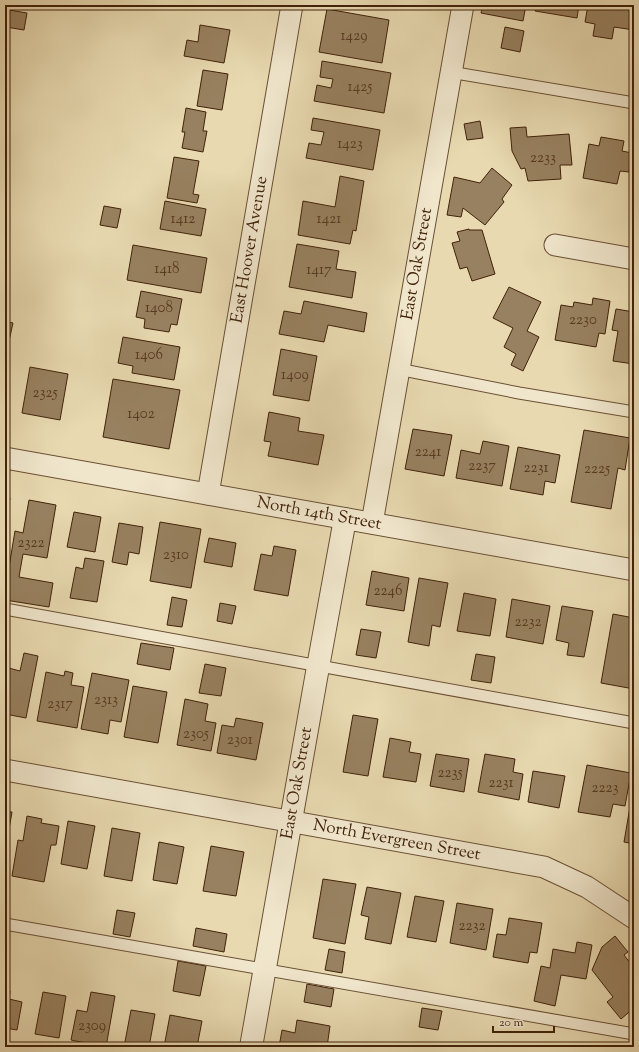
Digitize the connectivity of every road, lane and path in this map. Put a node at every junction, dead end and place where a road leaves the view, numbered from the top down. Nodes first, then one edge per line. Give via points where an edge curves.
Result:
1 (292, 5) edge
2 (463, 5) edge
3 (450, 72) junction
4 (634, 104) edge
5 (555, 245) dead end
6 (634, 259) edge
7 (398, 369) junction
8 (634, 412) edge
9 (5, 458) edge
10 (208, 494) junction
11 (346, 518) junction
12 (372, 523) junction
13 (634, 570) edge
14 (5, 610) edge
15 (318, 667) junction
16 (634, 723) edge
17 (5, 770) edge
18 (290, 822) junction
19 (634, 918) edge
20 (5, 924) edge
21 (264, 969) junction
22 (634, 1034) edge
23 (251, 1047) edge

1 - 10 street, East Hoover Avenue
2 - 3 street, East Oak Street
3 - 4 lane
3 - 7 street, East Oak Street
5 - 6 street
7 - 8 lane
7 - 12 street, East Oak Street
9 - 10 street, North 14th Street
10 - 11 street, North 14th Street
11 - 12 street, North 14th Street
11 - 15 street, East Oak Street
12 - 13 street, North 14th Street
14 - 15 lane
15 - 16 lane
15 - 18 street, East Oak Street
17 - 18 street, North Evergreen Street
18 - 19 street, North Evergreen Street via 544,867 587,887
18 - 21 street, East Oak Street
20 - 21 lane
21 - 22 lane
21 - 23 street, East Oak Street

